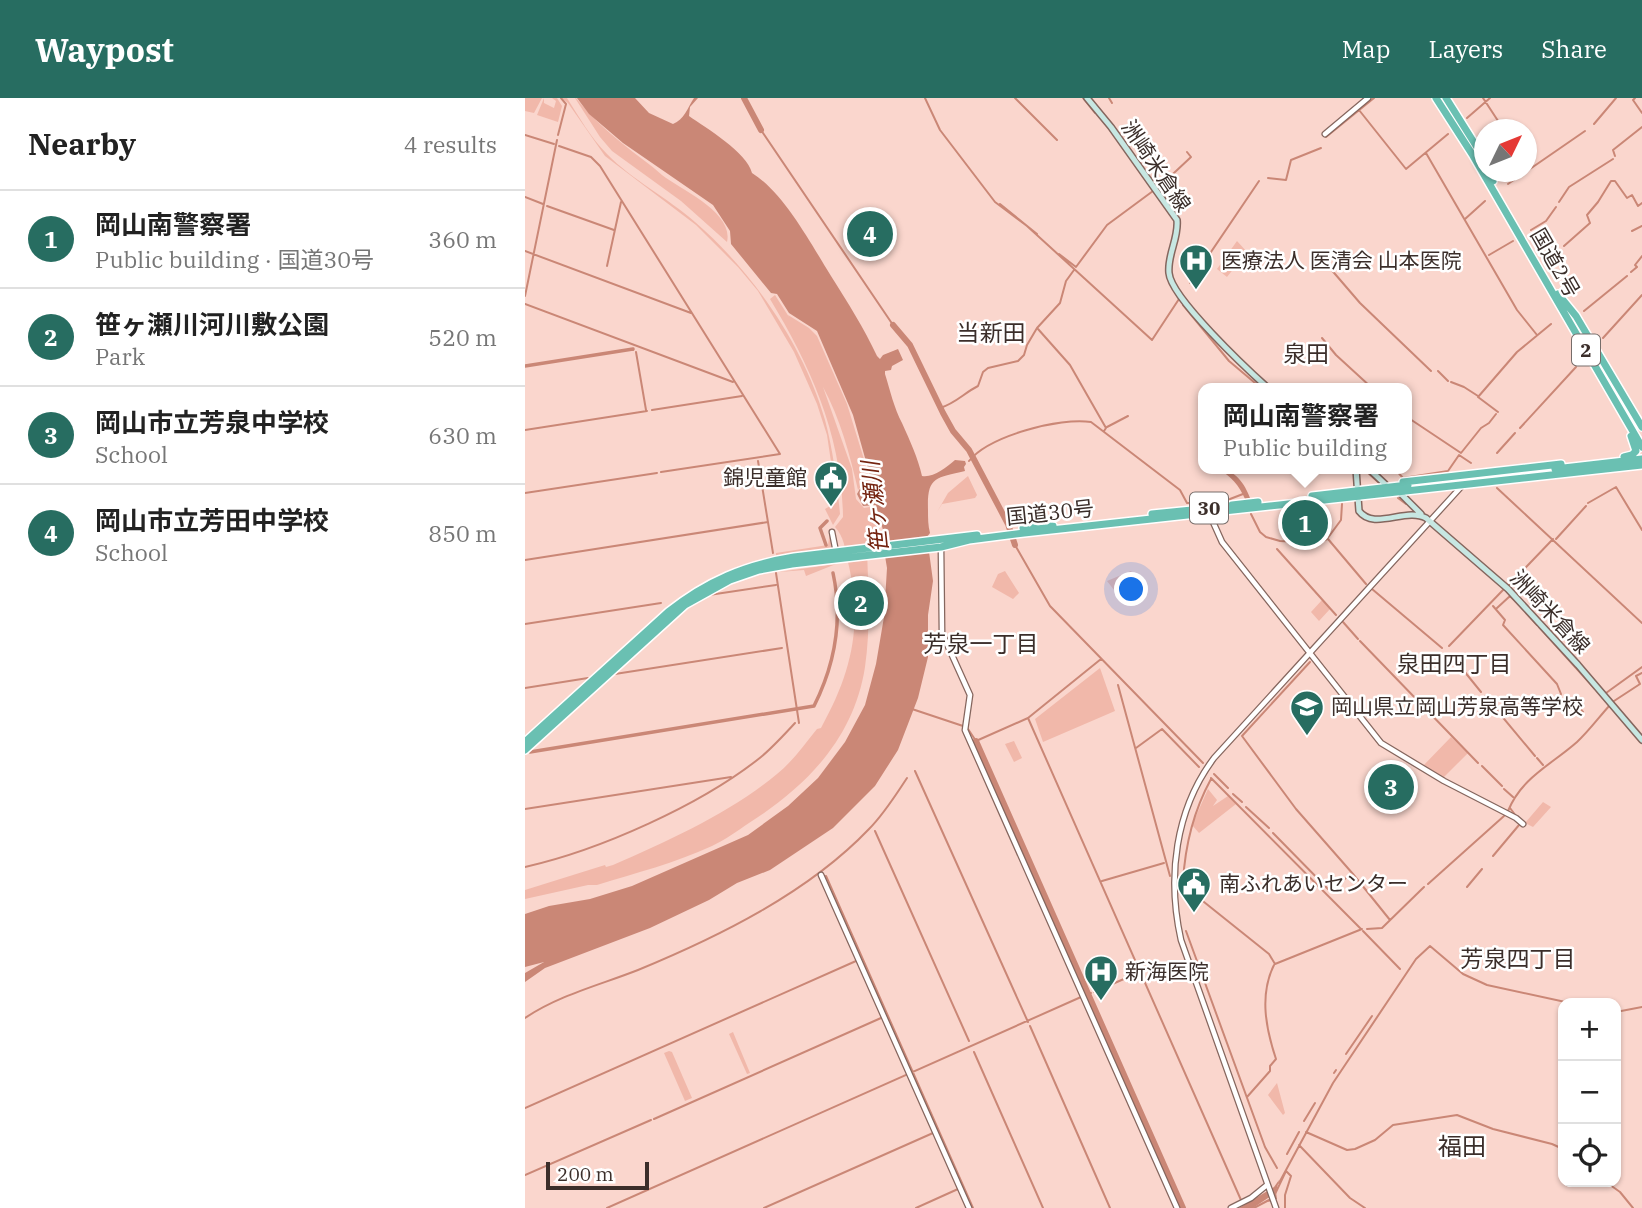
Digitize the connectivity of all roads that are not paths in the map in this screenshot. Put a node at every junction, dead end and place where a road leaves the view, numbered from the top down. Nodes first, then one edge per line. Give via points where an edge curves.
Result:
1 (1087, 98) edge
2 (1368, 98) edge
3 (1436, 98) edge
4 (1446, 98) edge
5 (1452, 118) junction
6 (1325, 134) dead end
7 (1474, 143) edge
8 (1474, 151) edge
9 (1494, 182) edge
10 (1522, 240) junction
11 (1531, 252) junction
12 (1555, 294) junction
13 (1263, 383) edge
14 (1642, 427) edge
15 (1631, 435) junction
16 (1642, 438) edge
17 (1642, 447) edge
18 (1642, 457) edge
19 (1642, 465) edge
20 (1607, 466) junction
21 (1356, 474) edge
22 (1374, 474) edge
23 (1385, 484) junction
24 (1461, 487) junction
25 (1404, 490) junction
26 (1358, 493) junction
27 (1209, 513) junction
28 (1424, 516) junction
29 (1429, 521) junction
30 (832, 532) dead end
31 (1009, 533) junction
32 (938, 544) junction
33 (840, 555) junction
34 (740, 576) junction
35 (704, 586) junction
36 (1309, 652) junction
37 (1642, 740) edge
38 (525, 742) edge
39 (525, 750) edge
40 (1523, 824) dead end
41 (821, 876) dead end
42 (1268, 1187) junction
43 (969, 1208) edge
44 (1177, 1208) edge
45 (1231, 1208) edge
46 (1276, 1208) edge

1 - 13 main road, 洲崎米倉線 via 1177,220 1169,267 1173,285 1220,344
2 - 6 street
3 - 5 highway, 国道2号 / 2
3 - 10 highway
4 - 7 highway
5 - 8 highway, 国道2号 / 2
5 - 10 highway, 国道2号 / 2
9 - 11 highway, 国道2号 / 2
10 - 11 highway, 国道2号 / 2
11 - 12 highway, 国道2号 / 2
12 - 14 highway via 1576,316
12 - 15 highway via 1562,315
12 - 16 highway, 国道2号 / 2
12 - 17 highway, 国道2号 / 2
15 - 18 highway
15 - 20 highway via 1634,453 1610,458
18 - 20 highway, 国道30号 / 30
19 - 20 highway, 国道30号 / 30
20 - 23 highway via 1563,464
20 - 24 highway
20 - 25 highway, 国道30号 / 30
21 - 26 main road
22 - 23 main road
23 - 26 highway via 1365,486
24 - 25 highway
24 - 29 street
25 - 26 highway, 国道30号 / 30
25 - 28 main road, 洲崎米倉線
26 - 27 highway, 国道30号 / 30
26 - 28 main road via 1359,511 1370,520
26 - 31 highway, 国道30号 / 30
27 - 31 highway, 国道30号 / 30
27 - 36 street via 1222,542
28 - 29 main road, 洲崎米倉線
29 - 36 street
29 - 37 main road, 洲崎米倉線 via 1508,589
30 - 33 street
31 - 32 highway, 国道30号 / 30
32 - 33 highway, 国道30号 / 30
32 - 44 street via 943,633 969,695 964,727
33 - 34 highway, 国道30号 / 30
33 - 35 highway, 国道30号 / 30 via 765,562
34 - 35 highway
34 - 39 highway, 国道30号 / 30 via 685,605
35 - 38 highway, 国道30号 / 30 via 659,620
36 - 40 street via 1381,743
36 - 42 street via 1202,775 1181,826 1175,864 1181,940
41 - 43 street
42 - 45 street
42 - 46 street

